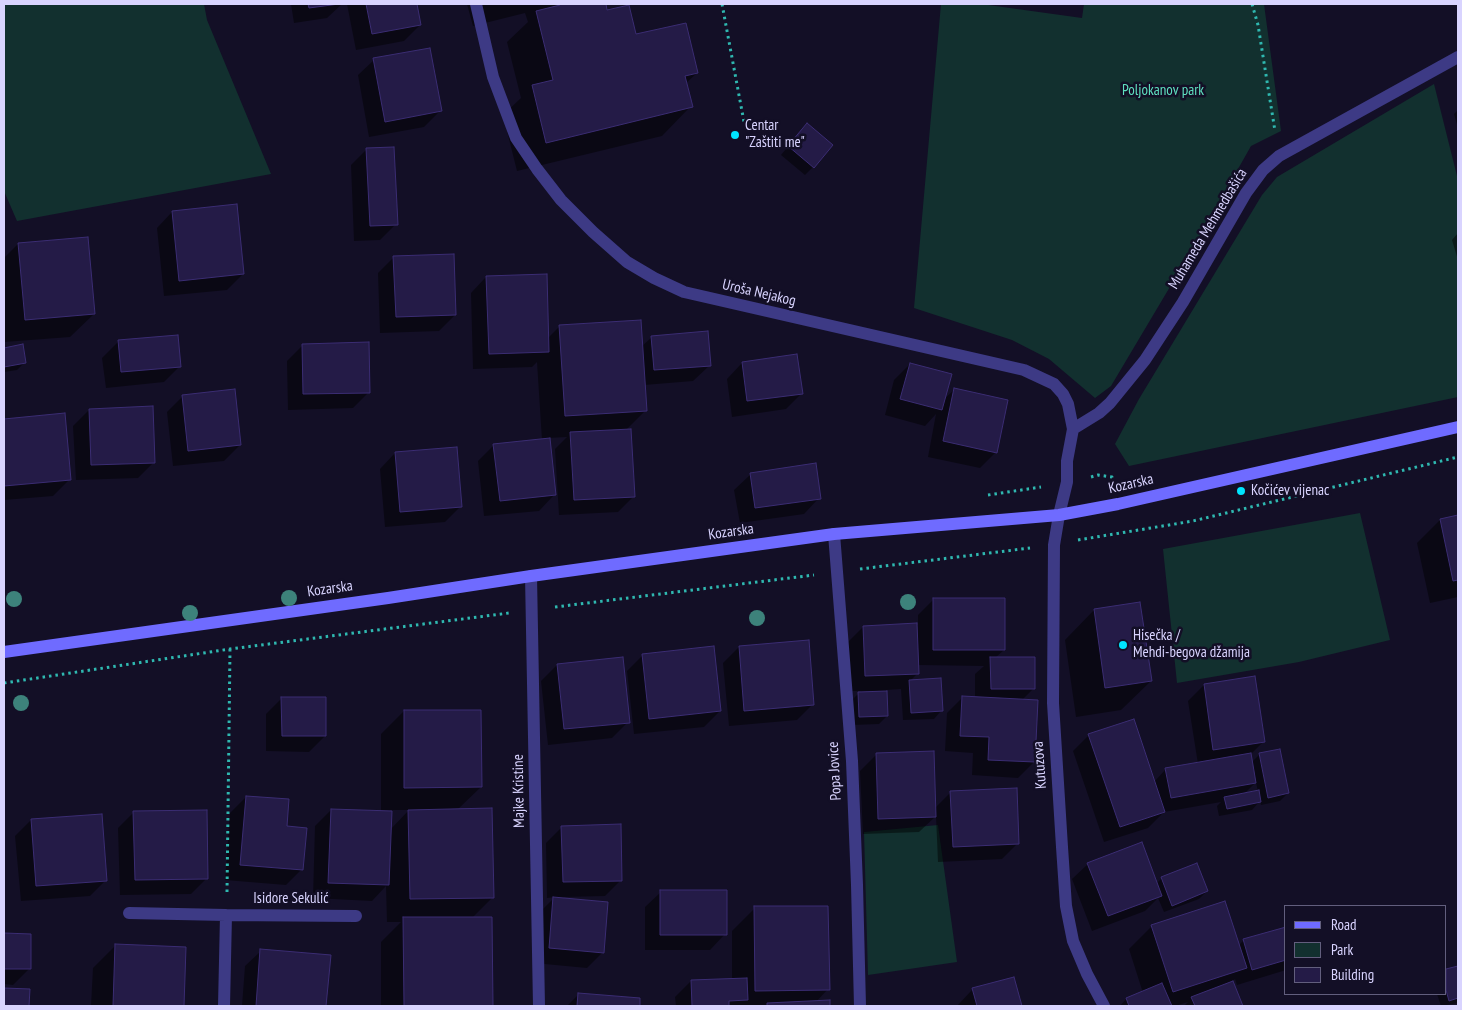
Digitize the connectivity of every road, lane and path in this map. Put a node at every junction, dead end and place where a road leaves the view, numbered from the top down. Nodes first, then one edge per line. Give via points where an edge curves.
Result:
1 (476, 4) edge
2 (722, 4) edge
3 (1252, 4) edge
4 (1458, 57) edge
5 (744, 122) dead end
6 (1279, 156) junction
7 (1458, 427) edge
8 (1073, 429) junction
9 (1458, 457) edge
10 (1059, 515) junction
11 (834, 534) junction
12 (1054, 545) junction
13 (837, 572) junction
14 (531, 576) junction
15 (532, 610) junction
16 (230, 649) junction
17 (4, 652) edge
18 (4, 683) edge
19 (129, 913) dead end
20 (226, 915) junction
21 (356, 916) dead end
22 (224, 1006) edge
23 (539, 1006) edge
24 (860, 1006) edge
25 (1104, 1006) edge

1 - 8 street, Uroša Nejakog via 493,77 516,138 562,200 627,262 684,292 1024,370 1054,384 1063,394
2 - 5 path
3 - 6 path
4 - 6 street, Muhameda Mehmedbašića
6 - 8 street, Muhameda Mehmedbašića via 1263,170 1246,193 1183,302 1144,360 1110,403
7 - 10 main road, Kozarska
8 - 10 street, Uroša Nejakog via 1067,482
9 - 12 path via 1193,520
10 - 11 main road, Kozarska
10 - 12 street, Kutuzova
11 - 13 street, Popa Jovice
11 - 14 main road, Kozarska
12 - 13 path
12 - 25 street, Kutuzova via 1053,703 1066,906 1074,941
13 - 15 path
13 - 24 street, Popa Jovice via 852,761
14 - 15 street, Majke Kristine
14 - 17 main road, Kozarska
15 - 16 path
15 - 23 street, Majke Kristine
16 - 18 path
16 - 20 path
19 - 20 street, Isidore Sekulić
20 - 21 street, Isidore Sekulić
20 - 22 street

